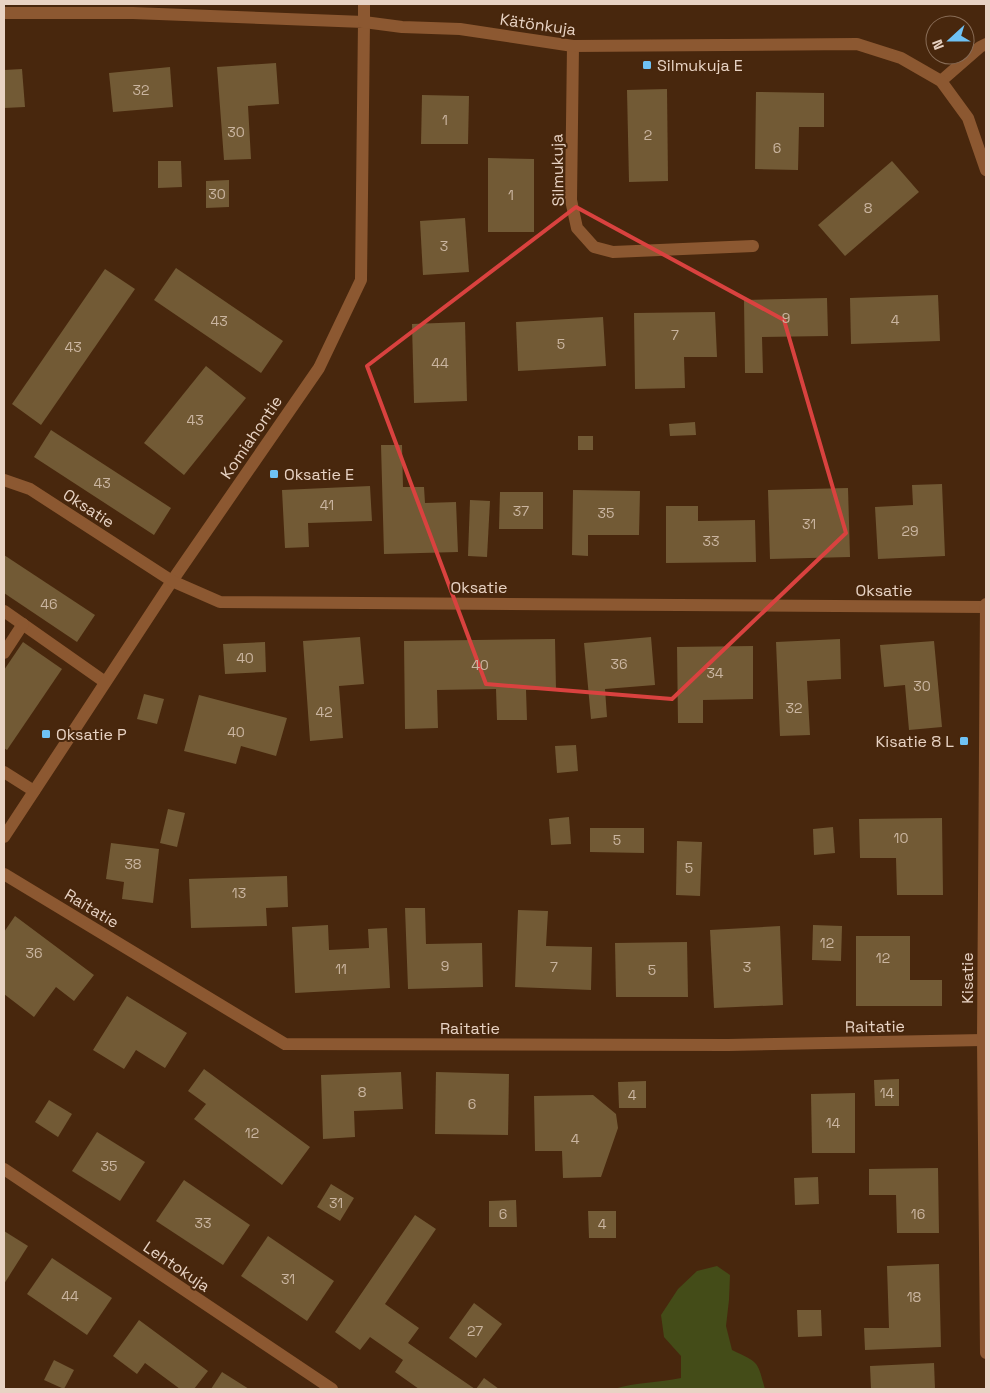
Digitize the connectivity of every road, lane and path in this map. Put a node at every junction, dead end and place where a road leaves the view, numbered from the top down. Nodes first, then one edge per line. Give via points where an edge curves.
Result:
1 (364, 4) edge
2 (4, 13) edge
3 (364, 22) junction
4 (986, 44) edge
5 (573, 46) junction
6 (941, 81) junction
7 (986, 170) edge
8 (753, 246) dead end
9 (4, 480) edge
10 (172, 581) junction
11 (986, 605) edge
12 (4, 611) edge
13 (23, 624) junction
14 (4, 653) edge
15 (106, 682) junction
16 (4, 772) edge
17 (34, 791) junction
18 (4, 837) edge
19 (4, 874) edge
20 (983, 1040) junction
21 (4, 1169) edge
22 (986, 1353) edge
23 (332, 1389) edge

1 - 3 street, Komiahontie
2 - 3 street, Kätönkuja via 133,13
3 - 5 street, Kätönkuja via 460,29
3 - 10 street, Komiahontie via 361,280 318,368
4 - 6 street
5 - 6 street, Kätönkuja via 857,44 901,58
5 - 8 street, Silmukuja via 571,200 576,228 594,247 613,252
6 - 7 street via 968,118
9 - 10 street, Oksatie via 30,489
10 - 11 street, Oksatie via 220,602
10 - 15 street, Komiahontie
11 - 20 street, Kisatie
12 - 13 street
13 - 14 street
13 - 15 street
15 - 17 street, Komiahontie
16 - 17 street
17 - 18 street, Komiahontie
19 - 20 street, Raitatie via 285,1044 728,1045
20 - 22 street, Kisatie
21 - 23 street, Lehtokuja

